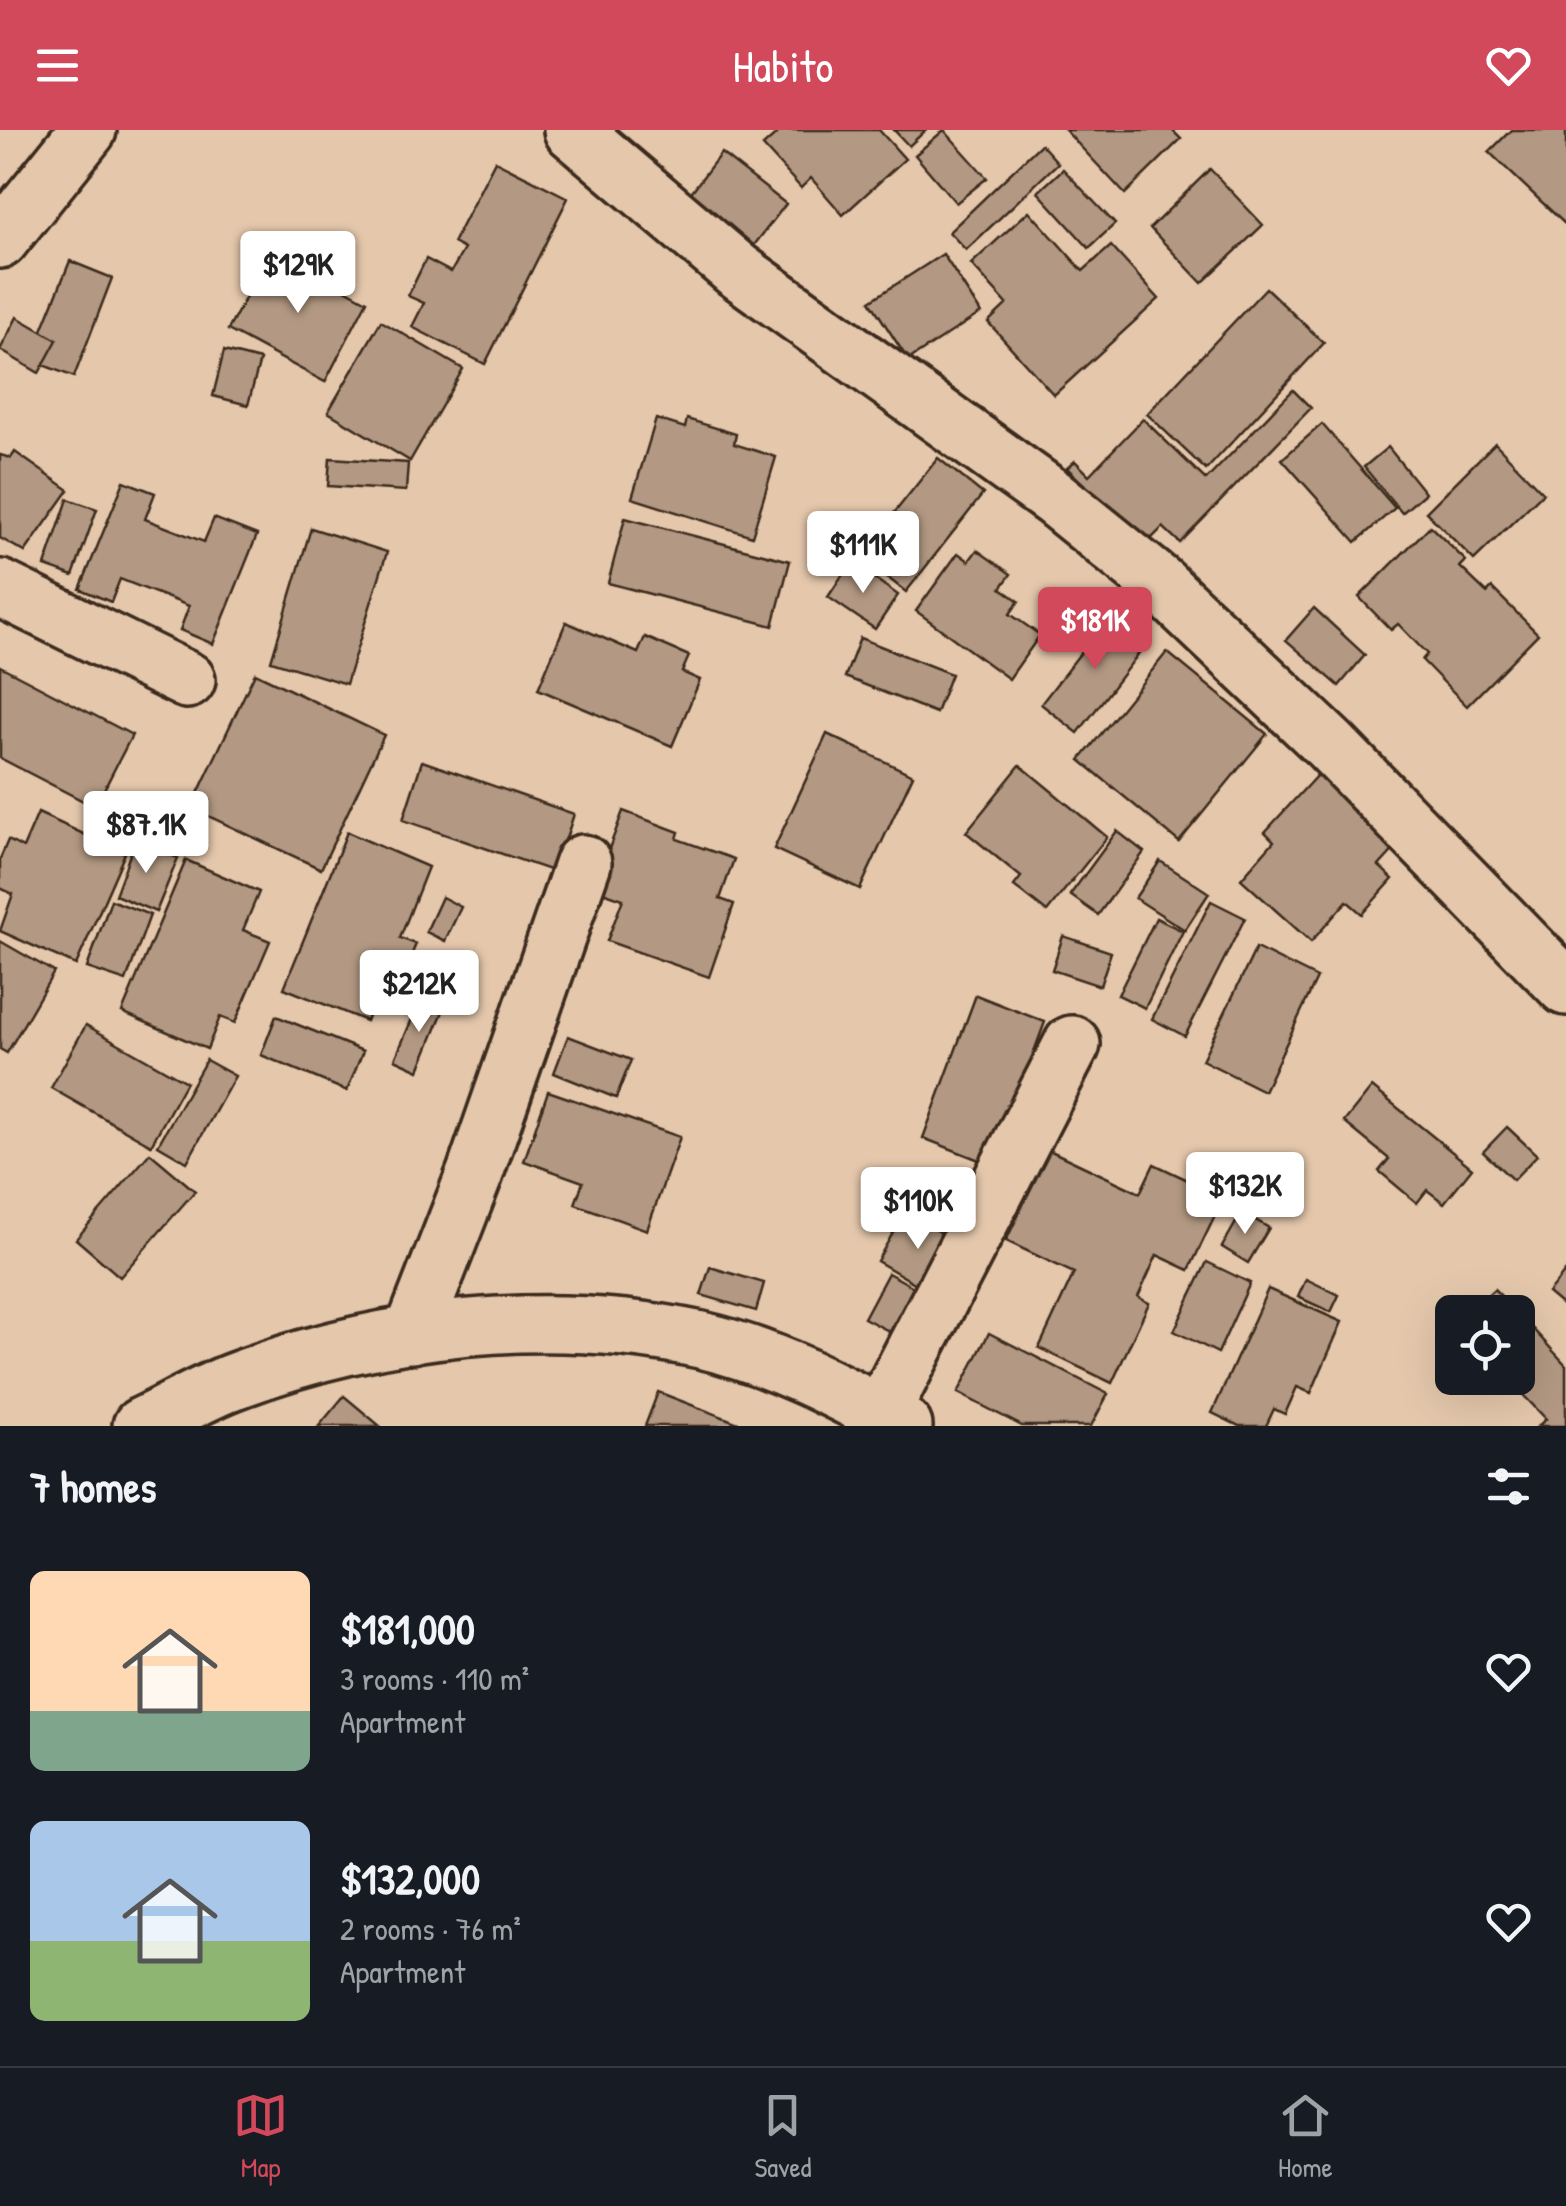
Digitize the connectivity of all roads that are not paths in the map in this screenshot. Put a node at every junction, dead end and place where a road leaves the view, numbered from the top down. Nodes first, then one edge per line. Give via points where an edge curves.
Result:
1 (88, 130) edge
2 (572, 130) edge
3 (0, 240) edge
4 (0, 588) edge
5 (187, 680) dead end
6 (583, 863) dead end
7 (1566, 987) edge
8 (1072, 1044) dead end
9 (412, 1334) junction
10 (892, 1420) edge
11 (141, 1426) edge

1 - 3 street
2 - 7 street via 737,270 1054,498 1159,584 1330,745
4 - 5 street
6 - 9 street
8 - 10 street
9 - 10 street via 551,1323 701,1340 776,1364
9 - 11 street via 236,1380

